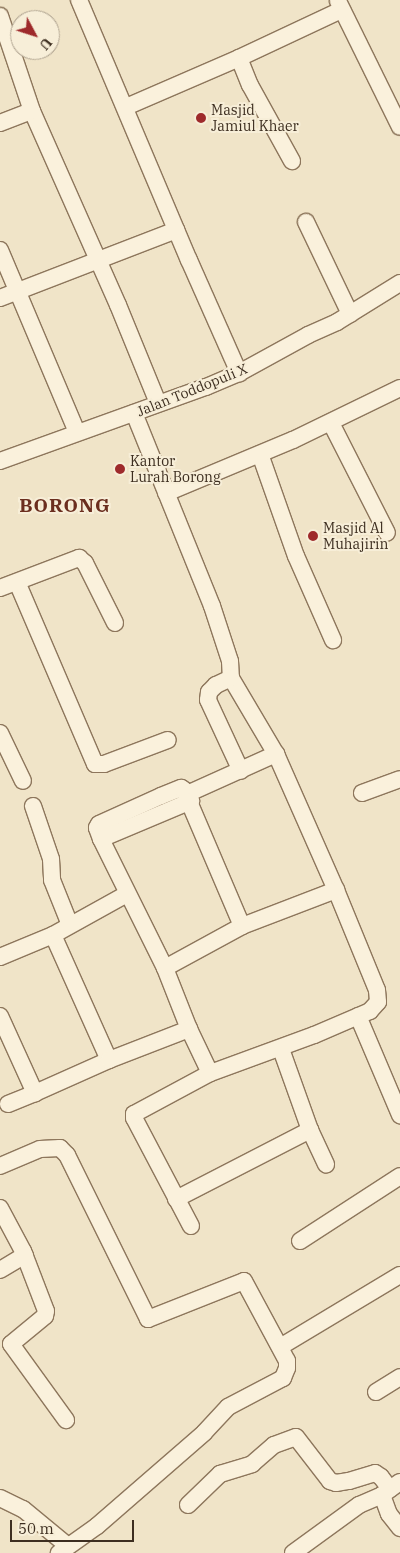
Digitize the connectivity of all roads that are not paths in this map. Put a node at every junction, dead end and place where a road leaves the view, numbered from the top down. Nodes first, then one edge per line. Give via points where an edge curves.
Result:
1 (79, 0) edge
2 (339, 5) edge
3 (0, 16) edge
4 (3, 34) edge
5 (240, 58) junction
6 (126, 107) junction
7 (32, 111) junction
8 (0, 123) edge
9 (400, 127) edge
10 (292, 160) dead end
11 (306, 222) dead end
12 (176, 230) junction
13 (0, 250) edge
14 (98, 260) junction
15 (400, 284) edge
16 (17, 292) junction
17 (0, 298) edge
18 (350, 314) junction
19 (239, 373) junction
20 (400, 388) edge
21 (158, 403) junction
22 (134, 413) junction
23 (331, 423) junction
24 (77, 432) junction
25 (260, 454) junction
26 (0, 461) edge
27 (166, 493) junction
28 (387, 533) dead end
29 (17, 582) junction
30 (0, 588) edge
31 (115, 623) dead end
32 (333, 640) dead end
33 (232, 678) junction
34 (0, 733) edge
35 (168, 740) dead end
36 (276, 754) junction
37 (240, 770) junction
38 (400, 779) edge
39 (22, 781) dead end
40 (362, 793) dead end
41 (189, 797) junction
42 (33, 806) dead end
43 (336, 890) junction
44 (127, 894) junction
45 (70, 925) junction
46 (242, 926) junction
47 (53, 935) junction
48 (0, 957) edge
49 (165, 968) junction
50 (0, 1016) edge
51 (358, 1016) junction
52 (189, 1029) junction
53 (281, 1049) junction
54 (109, 1060) junction
55 (210, 1073) junction
56 (35, 1093) junction
57 (8, 1104) dead end
58 (400, 1115) edge
59 (310, 1130) junction
60 (326, 1165) dead end
61 (0, 1166) edge
62 (400, 1176) edge
63 (176, 1200) junction
64 (0, 1208) edge
65 (190, 1226) dead end
66 (300, 1241) dead end
67 (25, 1255) junction
68 (0, 1270) edge
69 (400, 1275) edge
70 (280, 1347) junction
71 (400, 1377) edge
72 (376, 1392) dead end
73 (66, 1420) dead end
74 (391, 1489) edge
75 (0, 1498) edge
76 (188, 1506) dead end
77 (400, 1528) edge
78 (63, 1550) edge
79 (293, 1553) edge

1 - 6 street
2 - 5 street
2 - 9 street
3 - 4 street
4 - 7 street
5 - 6 street
5 - 10 street via 250,85
6 - 12 street
7 - 8 street
7 - 14 street
11 - 18 street
12 - 14 street
12 - 19 street
13 - 16 street
14 - 16 street
14 - 21 street
15 - 18 street, Jalan Toddopuli X
16 - 17 street
16 - 24 street
18 - 19 street, Jalan Toddopuli X
19 - 21 street, Jalan Toddopuli X
20 - 23 street
21 - 22 street, Jalan Toddopuli X
22 - 24 street, Jalan Toddopuli X
22 - 27 street
23 - 25 street
23 - 28 street
24 - 26 street, Jalan Toddopuli X
25 - 27 street
25 - 32 street via 296,556
27 - 33 street via 212,606 230,661
29 - 30 street
29 - 31 street via 79,558 85,563
29 - 35 street via 95,764 104,764
33 - 36 street
33 - 37 street via 216,685 209,692 208,700
34 - 39 street
36 - 37 street
36 - 43 street
37 - 41 street
38 - 40 street
41 - 44 street via 181,788 103,822 97,828
41 - 46 street
42 - 45 street via 51,859 52,880
43 - 46 street
43 - 51 street via 376,990 378,1002 370,1011
44 - 45 street
44 - 49 street
45 - 47 street
46 - 49 street
47 - 48 street
47 - 54 street
49 - 52 street
50 - 56 street
51 - 53 street
51 - 58 street
52 - 54 street
52 - 55 street
53 - 55 street
53 - 59 street
54 - 56 street
55 - 63 street via 134,1114
56 - 57 street
59 - 60 street
59 - 63 street
61 - 70 street via 40,1149 60,1148 67,1155 148,1319 244,1281
62 - 66 street
63 - 65 street
64 - 67 street
67 - 68 street
67 - 73 street via 46,1311 45,1316 11,1344
69 - 70 street
70 - 78 street via 287,1362 283,1378 228,1407 204,1433 104,1520
71 - 72 street
74 - 76 street via 375,1474 349,1481 330,1481 296,1437 274,1445 252,1464 220,1474
74 - 77 street via 389,1514
74 - 79 street via 359,1505
75 - 78 street via 23,1509

